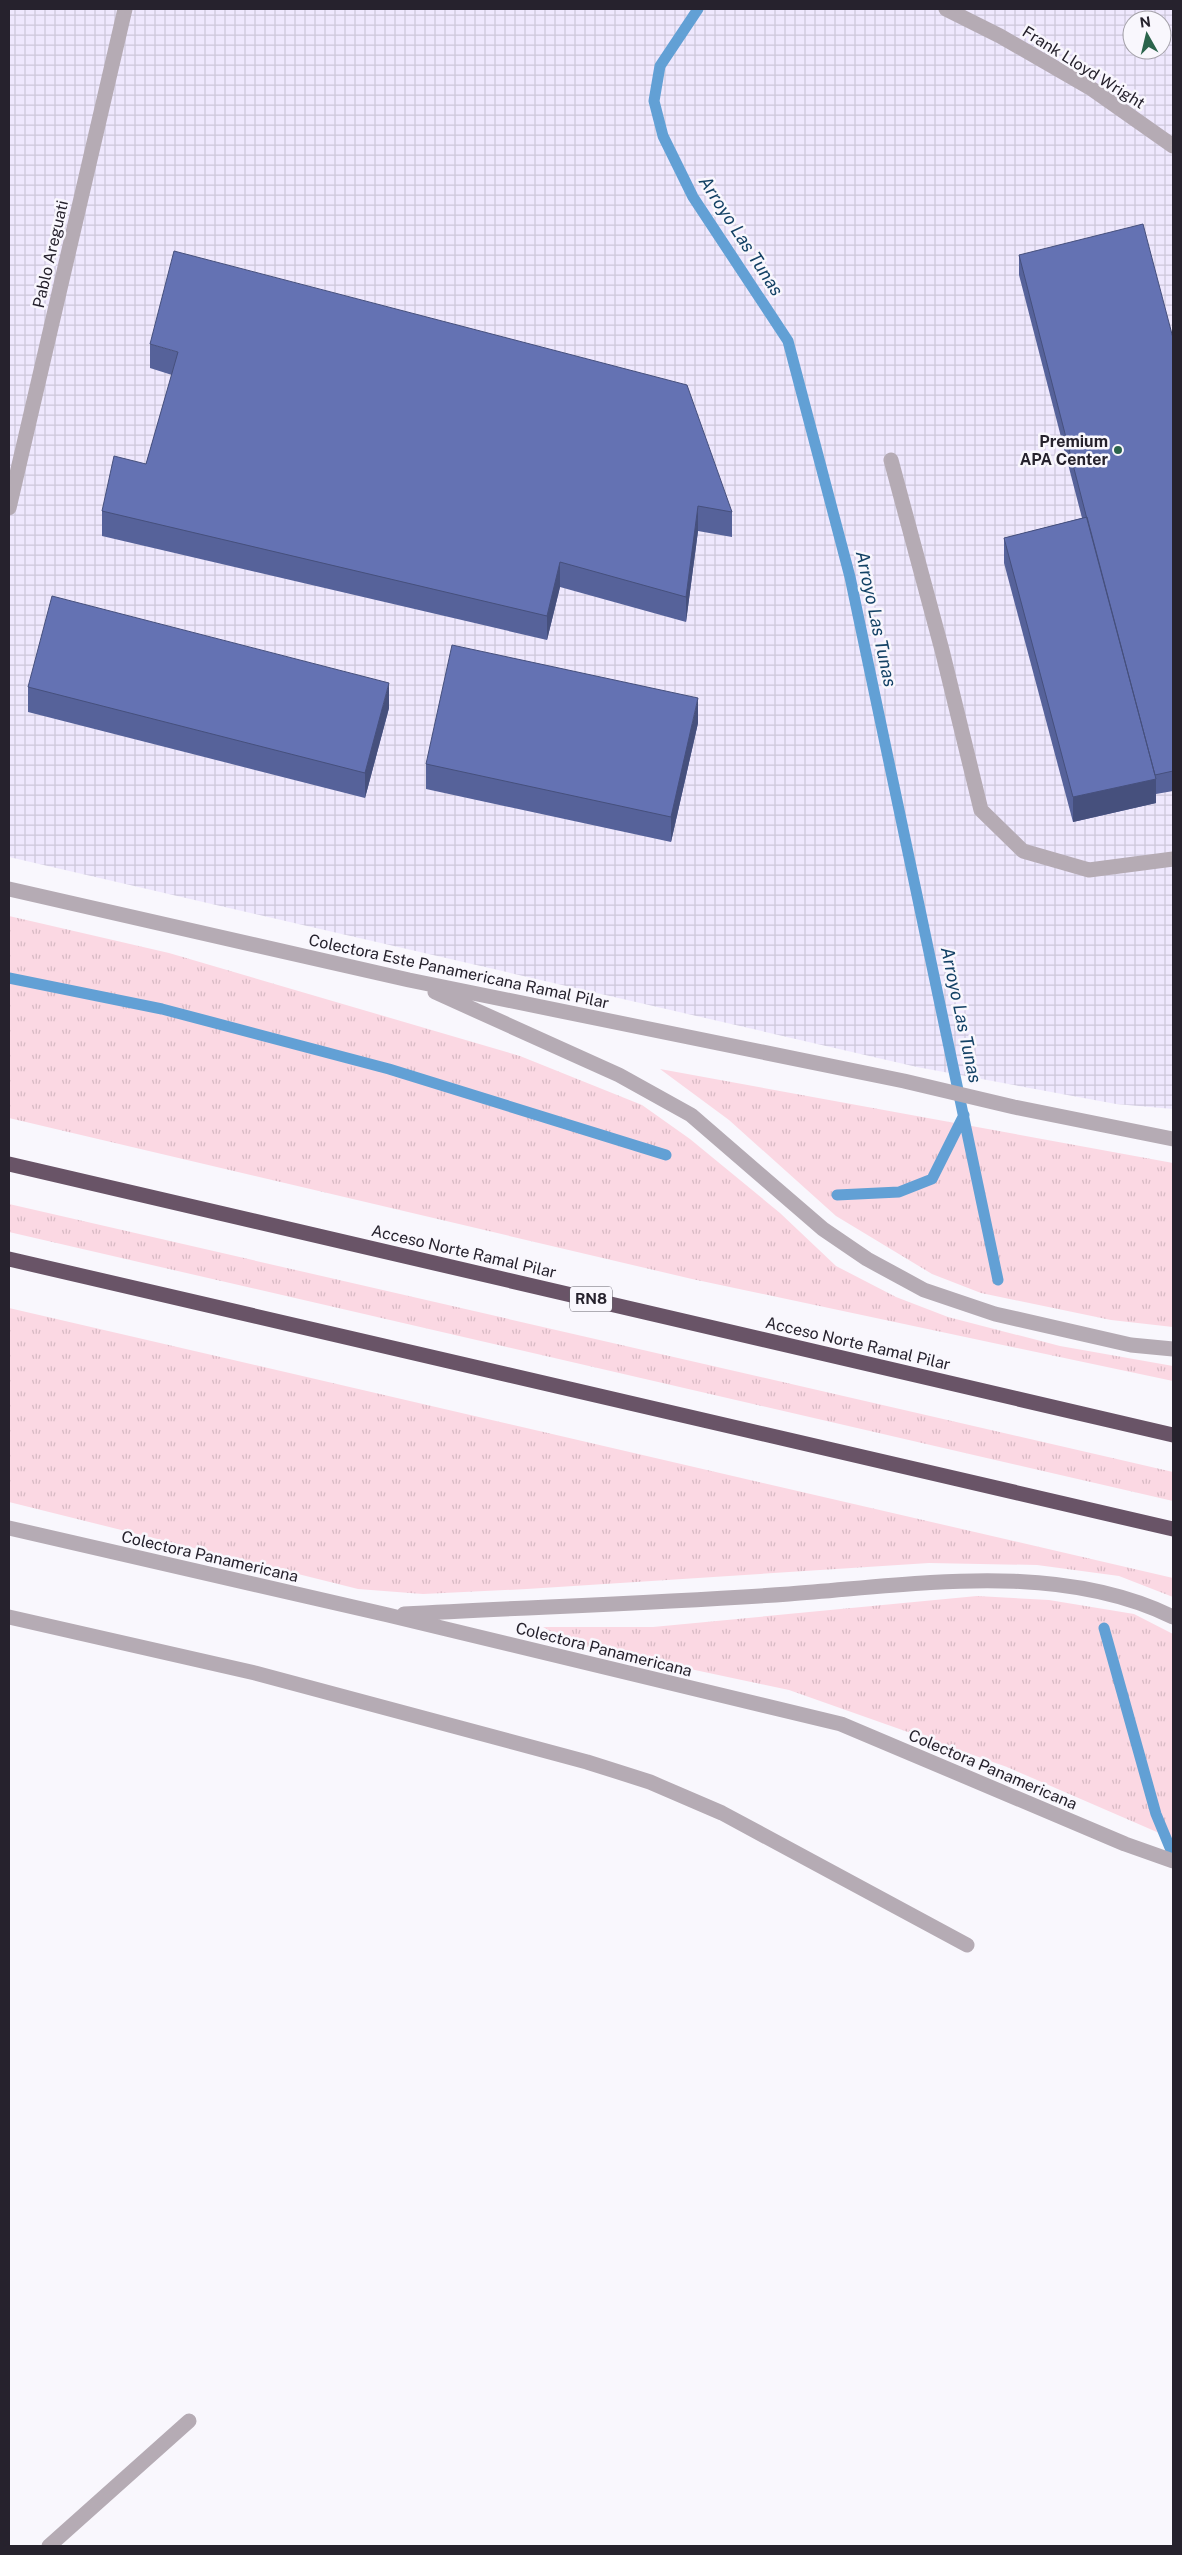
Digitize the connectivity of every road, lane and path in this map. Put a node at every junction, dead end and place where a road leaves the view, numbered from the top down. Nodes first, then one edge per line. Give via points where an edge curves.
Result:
1 (125, 9) edge
2 (946, 9) edge
3 (1173, 146) edge
4 (891, 460) dead end
5 (9, 508) edge
6 (1173, 859) edge
7 (9, 889) edge
8 (409, 980) junction
9 (1173, 1139) edge
10 (9, 1164) edge
11 (9, 1259) edge
12 (1173, 1349) edge
13 (1173, 1435) edge
14 (9, 1528) edge
15 (1173, 1529) edge
16 (388, 1615) junction
17 (9, 1617) edge
18 (1173, 1617) edge
19 (1173, 1861) edge
20 (967, 1945) dead end
21 (189, 2421) dead end
22 (49, 2546) edge

1 - 5 street, Pablo Areguati
2 - 3 street, Frank Lloyd Wright via 1092,89
4 - 6 street via 981,810 1023,851 1089,870
7 - 8 street, Colectora Este Panamericana Ramal Pilar
8 - 9 street, Colectora Este Panamericana Ramal Pilar
8 - 12 street via 619,1075 691,1115 823,1229 867,1259 924,1290 995,1314 1131,1346
10 - 13 highway, Acceso Norte Ramal Pilar / RN8
11 - 15 highway
14 - 16 street, Colectora Panamericana
16 - 18 street via 790,1594 910,1583 990,1581 1107,1592
16 - 19 street, Colectora Panamericana via 840,1724 1125,1844
17 - 20 street via 255,1673 587,1762 650,1782 722,1813
21 - 22 street

